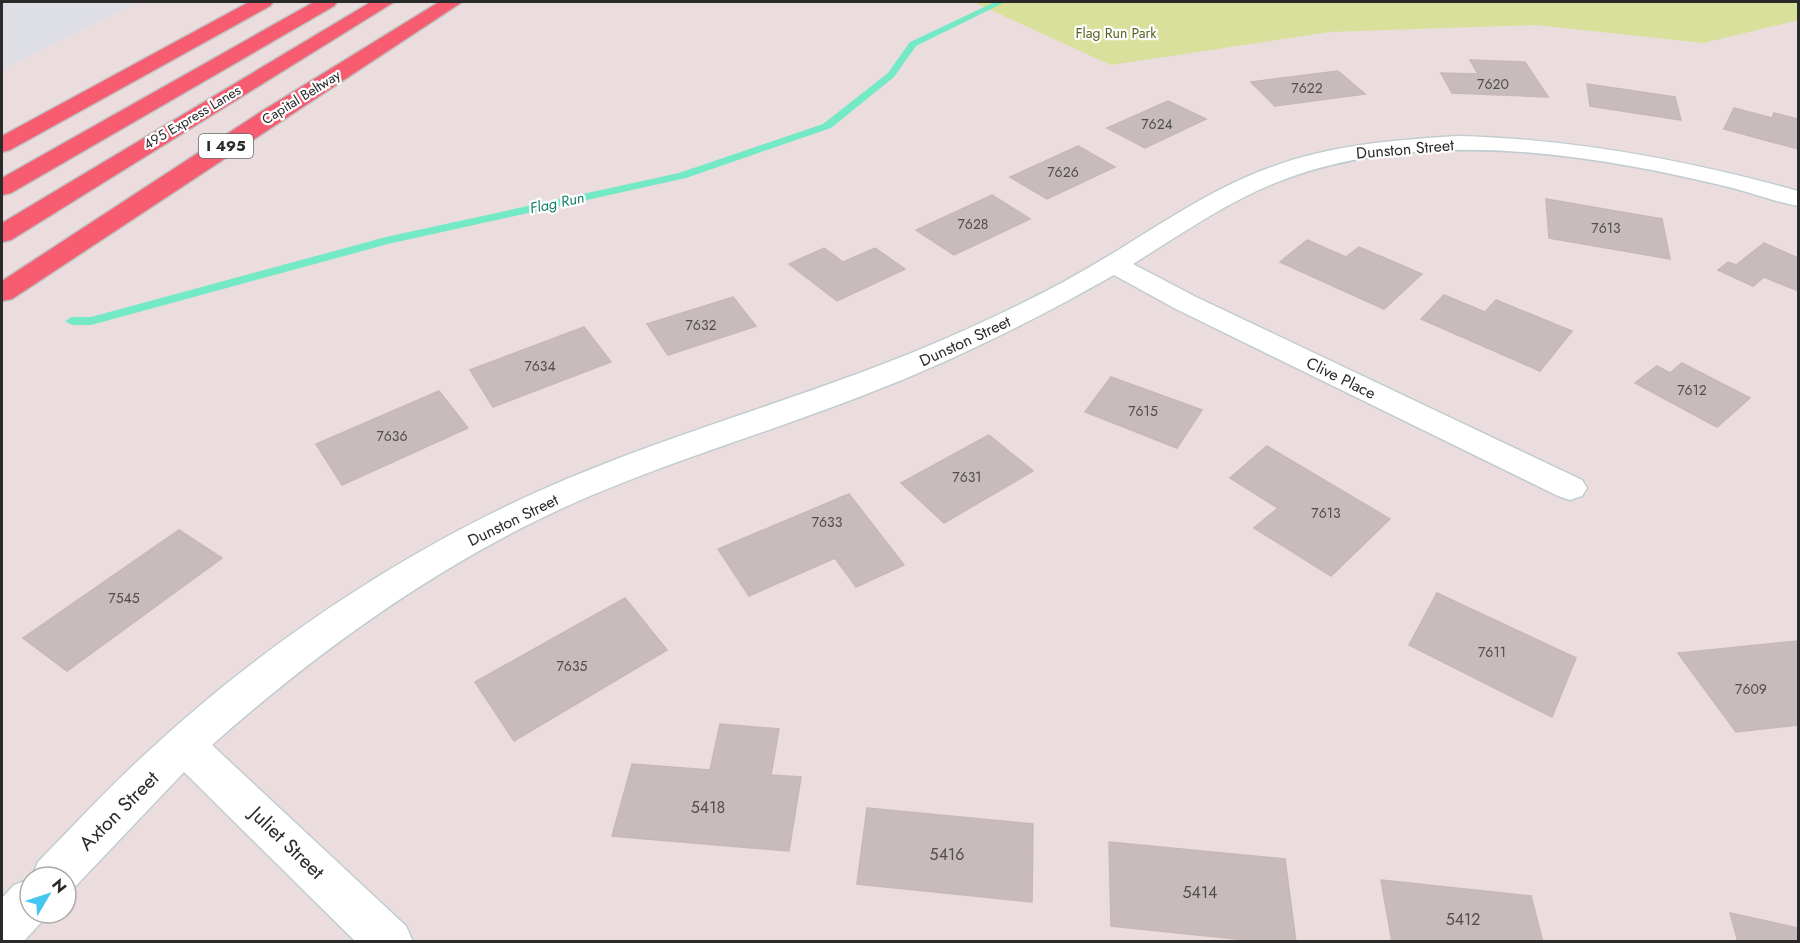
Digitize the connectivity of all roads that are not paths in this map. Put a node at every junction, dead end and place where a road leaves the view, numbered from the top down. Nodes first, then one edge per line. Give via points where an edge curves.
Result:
1 (263, 2) edge
2 (327, 2) edge
3 (384, 2) edge
4 (452, 2) edge
5 (2, 145) edge
6 (2, 188) edge
7 (1798, 199) edge
8 (2, 234) edge
9 (1113, 264) junction
10 (2, 293) edge
11 (1570, 488) dead end
12 (184, 745) junction
13 (66, 865) edge
14 (18, 913) edge
15 (2, 930) edge
16 (390, 942) edge

1 - 5 highway
2 - 6 highway
3 - 8 highway, 495 Express Lanes / I 495
4 - 10 highway, Capital Beltway / I 495
7 - 9 street, Dunston Street via 1677,167 1596,152 1504,144 1419,145 1315,160 1253,181
9 - 11 street, Clive Place
9 - 12 street, Dunston Street via 1005,323 922,361 634,465 520,514 428,564 308,643
12 - 13 street, Axton Street
12 - 16 street, Juliet Street
14 - 15 street

